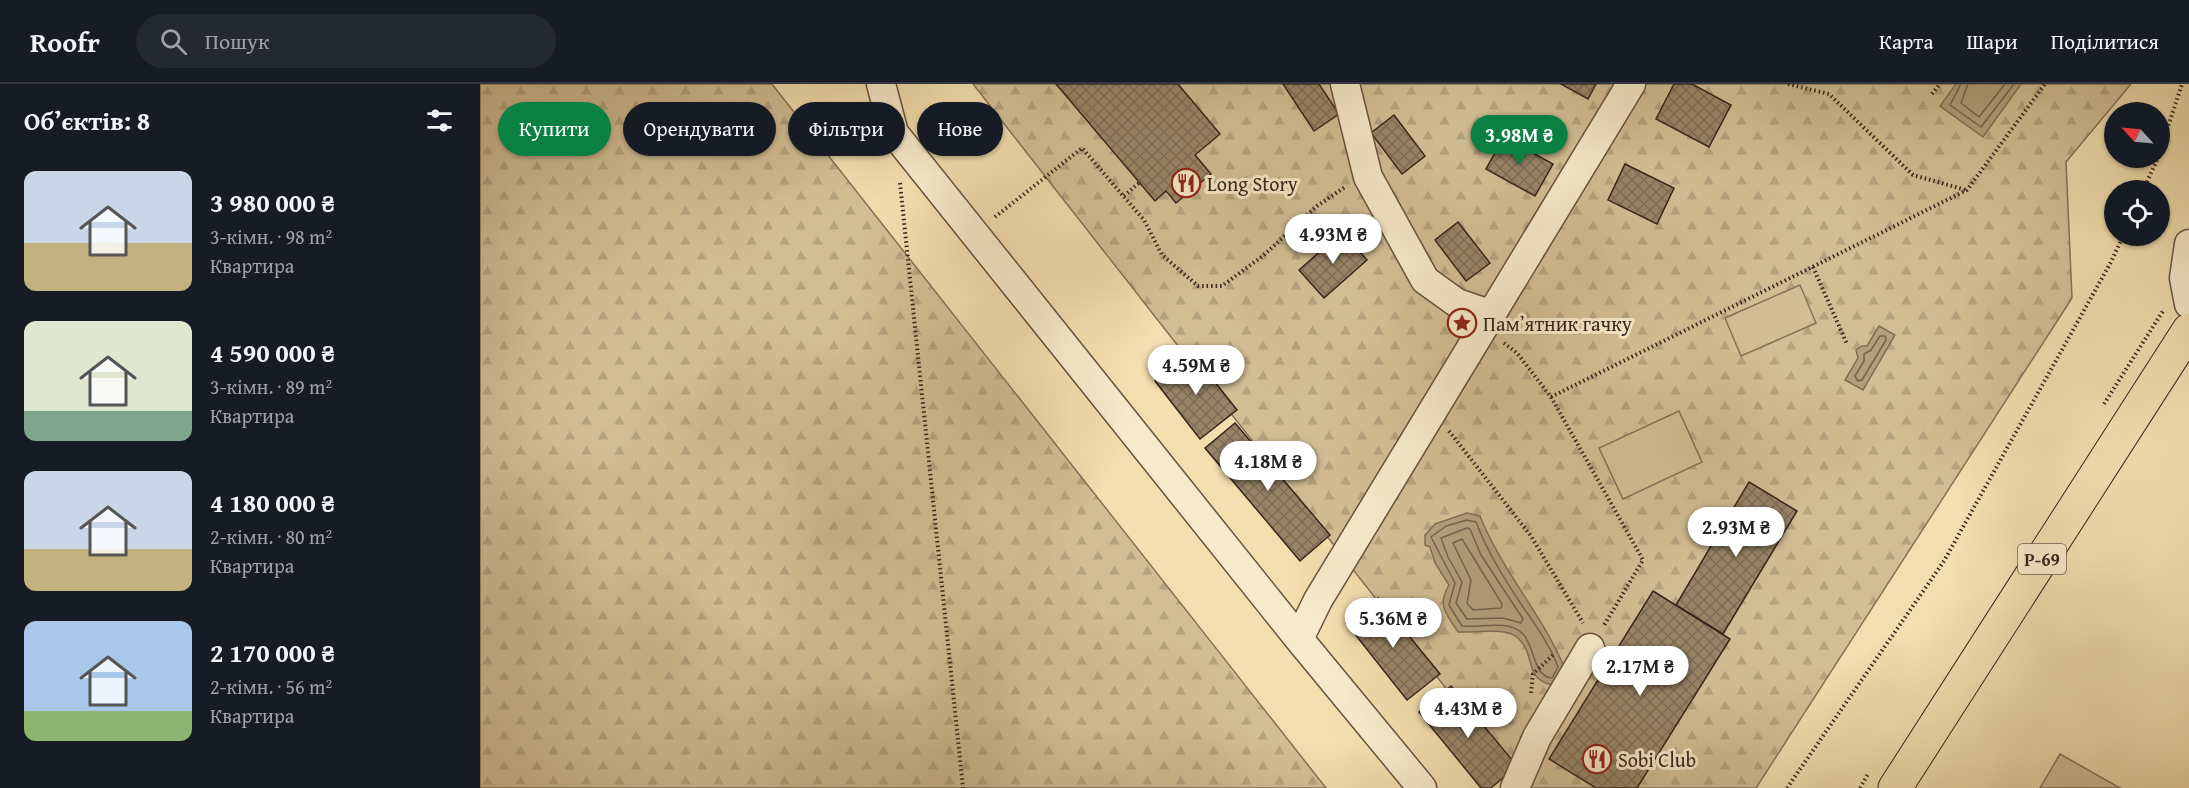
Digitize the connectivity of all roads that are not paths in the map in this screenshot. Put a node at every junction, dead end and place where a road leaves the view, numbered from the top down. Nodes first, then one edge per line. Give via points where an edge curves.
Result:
1 (881, 84) edge
2 (1345, 84) edge
3 (1631, 84) edge
4 (2189, 244) edge
5 (2189, 304) edge
6 (1488, 322) junction
7 (2189, 330) edge
8 (1299, 639) junction
9 (1584, 639) road end
10 (1422, 788) edge
11 (1515, 788) edge
12 (1895, 788) edge

1 - 8 lane via 894,132
2 - 6 lane via 1368,177 1425,280
3 - 6 lane
4 - 5 lane via 2184,278
6 - 8 lane via 1318,600
7 - 12 main road, Р-69
8 - 10 lane
9 - 11 lane

